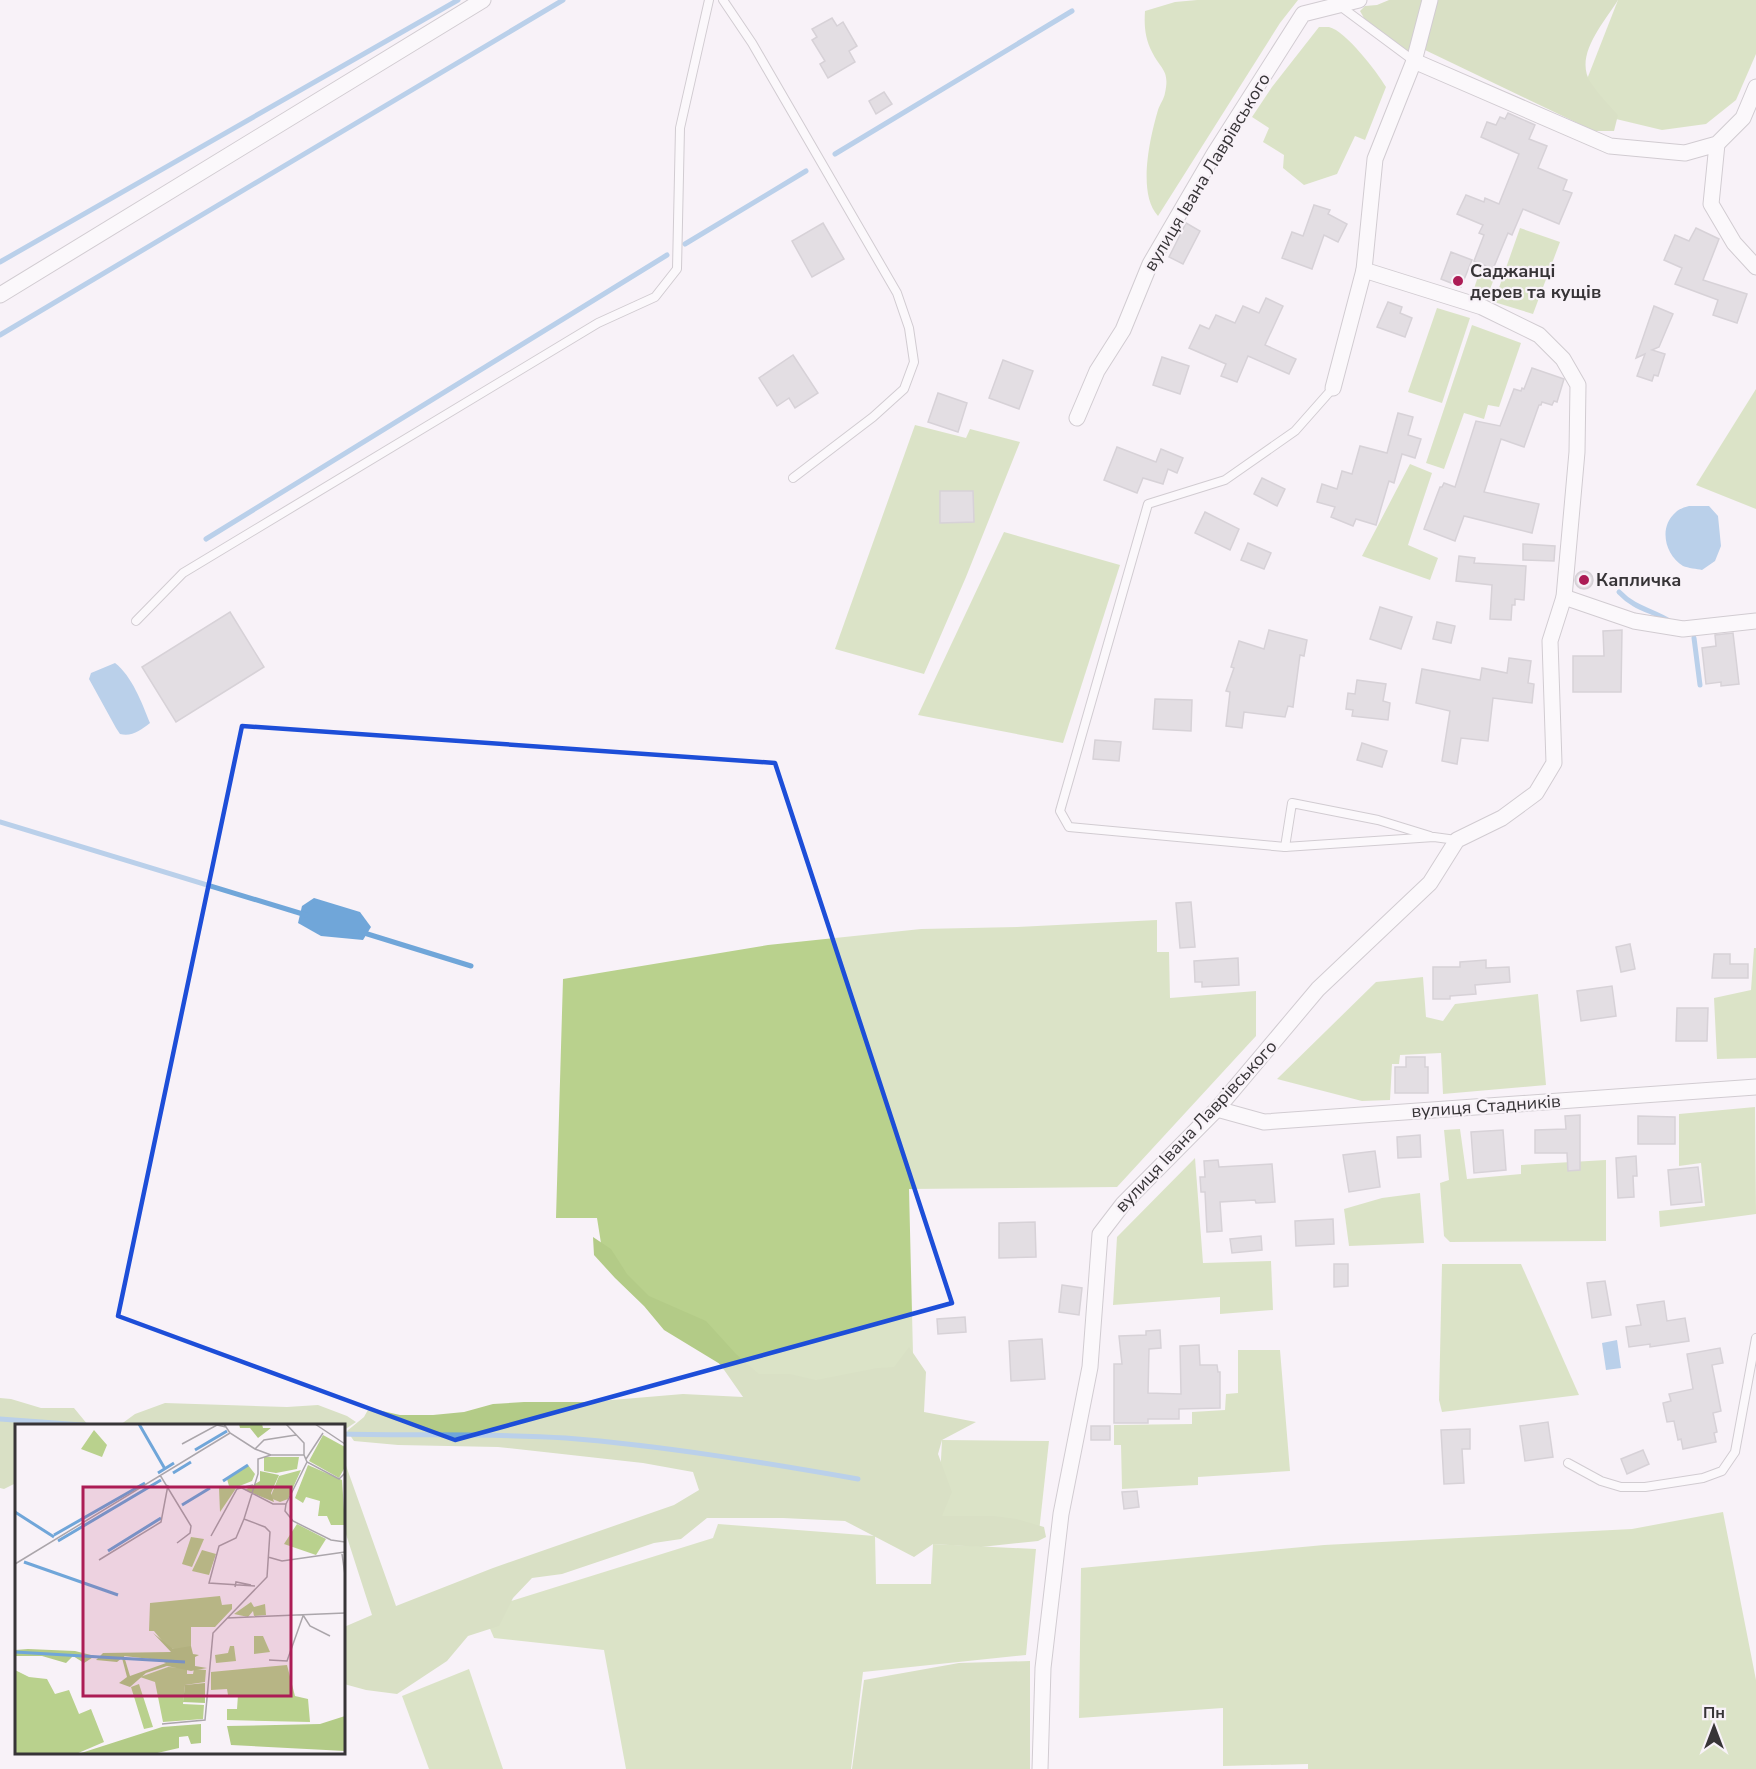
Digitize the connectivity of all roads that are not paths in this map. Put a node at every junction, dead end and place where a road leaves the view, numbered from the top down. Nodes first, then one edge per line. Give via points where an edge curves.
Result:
1 (483, 0) edge
2 (710, 0) edge
3 (723, 0) edge
4 (1359, 0) edge
5 (1430, 0) edge
6 (1339, 5) junction
7 (1414, 61) junction
8 (1756, 87) edge
9 (1717, 144) junction
10 (1756, 267) edge
11 (1364, 270) junction
12 (0, 295) edge
13 (1333, 388) joint
14 (1077, 417) dead end
15 (793, 478) dead end
16 (1564, 597) junction
17 (136, 621) dead end
18 (1756, 621) edge
19 (1434, 837) junction
20 (1457, 840) junction
21 (1285, 847) junction
22 (1756, 1087) edge
23 (1217, 1109) junction
24 (1756, 1338) edge
25 (1568, 1463) dead end
26 (1040, 1769) edge

1 - 12 street
2 - 17 lane via 680,128 677,269 655,297 598,323 183,573
3 - 15 lane via 897,293 909,328 914,362 904,389
4 - 6 street, вулиця Івана Лаврівського
5 - 7 street
6 - 7 lane
6 - 14 street, вулиця Івана Лаврівського via 1303,14 1233,124 1150,264 1123,330 1097,372
7 - 9 street via 1610,146 1685,153
7 - 11 street via 1375,159
8 - 9 street via 1743,118
9 - 10 street via 1711,204 1734,243
11 - 13 street
11 - 16 street via 1482,306 1539,335 1563,359 1578,385
13 - 21 lane via 1295,431 1225,480 1148,504 1060,811 1069,827
16 - 18 street via 1634,621 1683,629
16 - 20 street via 1550,641 1554,763 1536,793 1502,818
19 - 20 lane
19 - 21 lane
19 - 21 lane via 1378,820 1292,803
20 - 23 street, вулиця Івана Лаврівського via 1430,883 1318,989
22 - 23 street, вулиця Стадників via 1264,1122
23 - 26 street, вулиця Івана Лаврівського via 1123,1204 1100,1234 1090,1367 1061,1514 1043,1668
24 - 25 lane via 1735,1452 1722,1471 1703,1478 1621,1487

